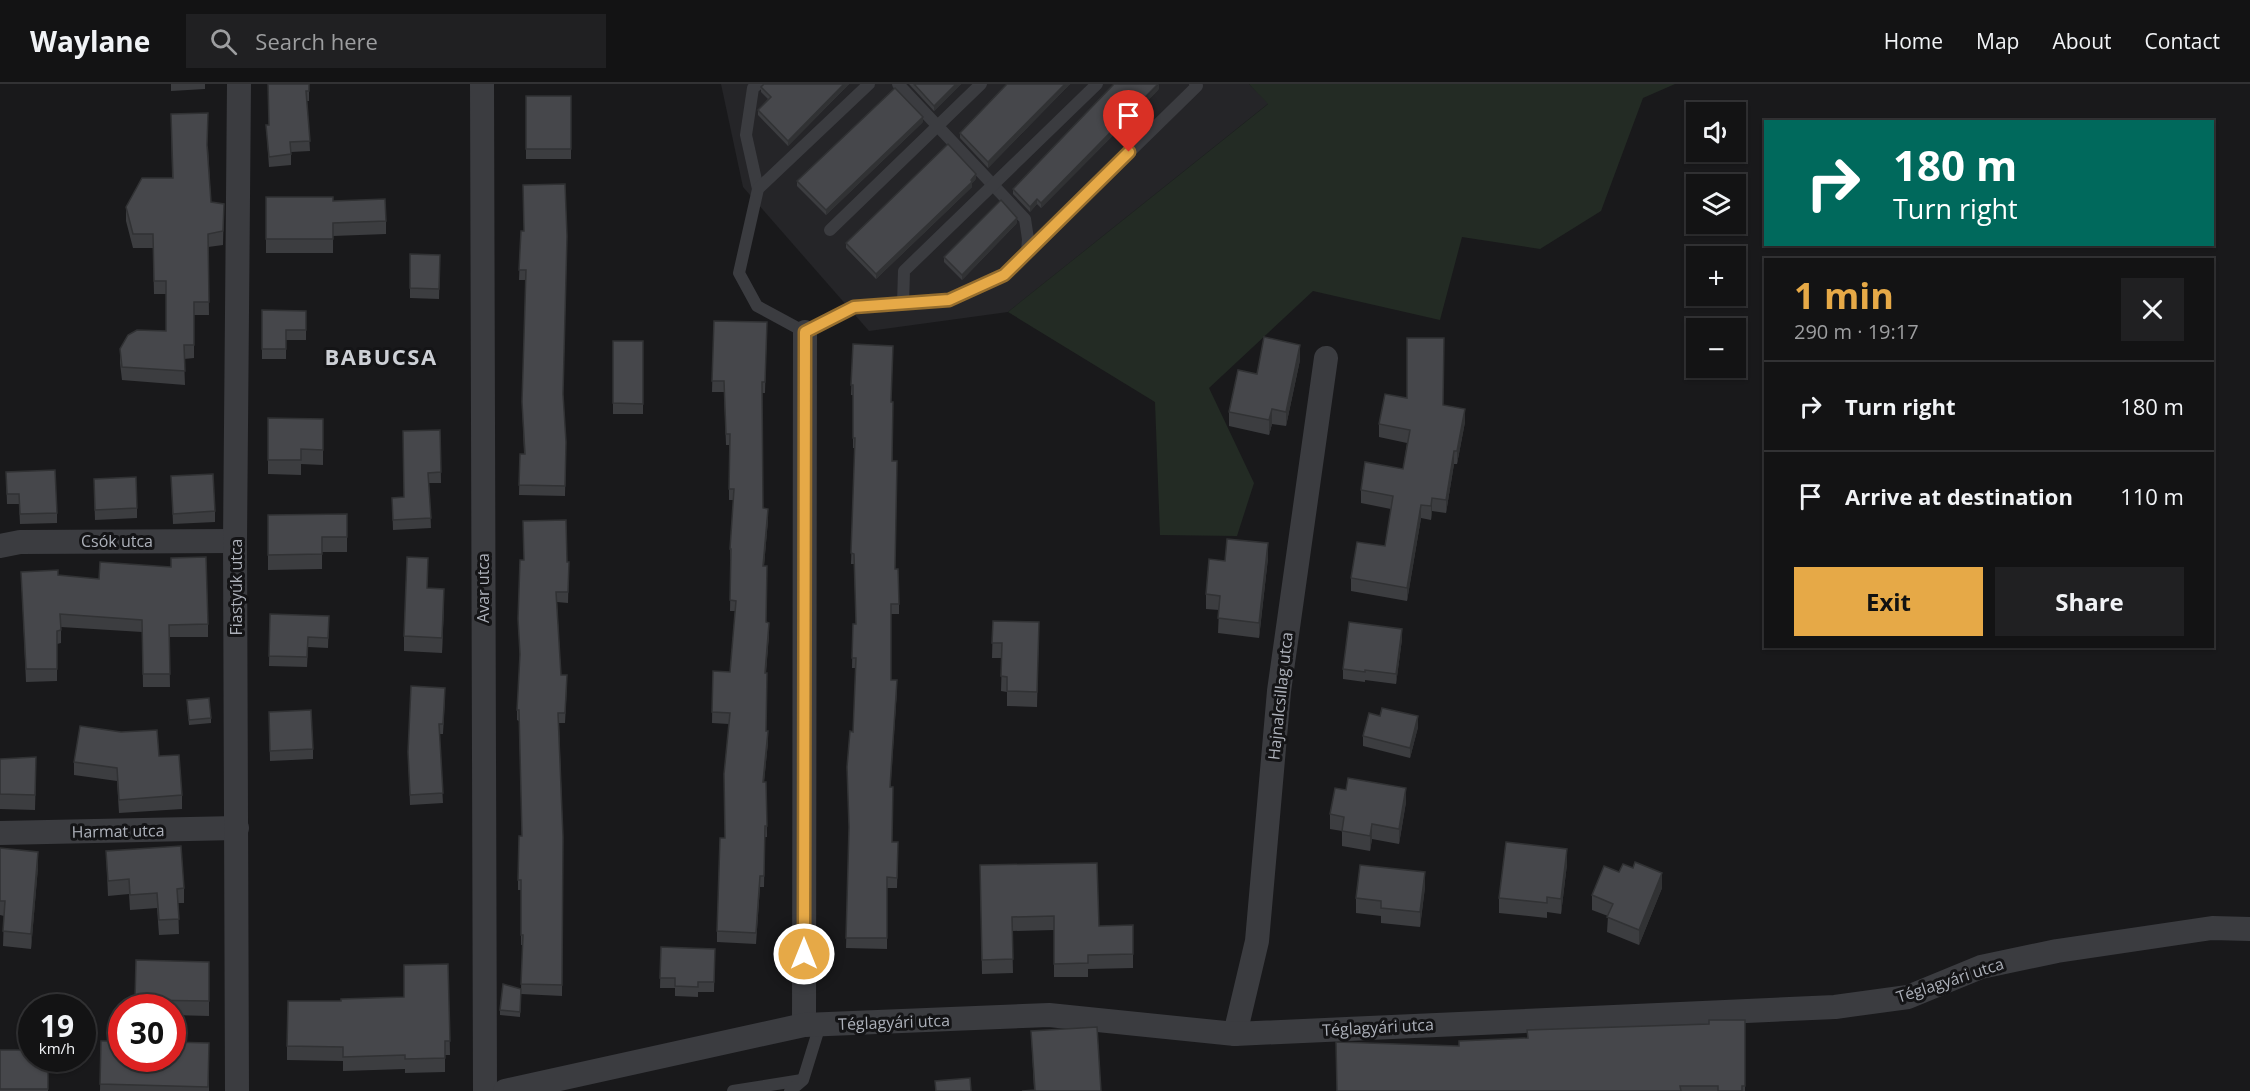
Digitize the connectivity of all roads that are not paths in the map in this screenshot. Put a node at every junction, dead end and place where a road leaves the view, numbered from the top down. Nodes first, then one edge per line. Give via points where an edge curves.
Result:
1 (239, 84) edge
2 (482, 84) edge
3 (758, 84) edge
4 (869, 84) edge
5 (898, 84) edge
6 (981, 84) edge
7 (1097, 84) edge
8 (1195, 84) edge
9 (938, 126) junction
10 (993, 185) junction
11 (758, 189) junction
12 (831, 230) dead end
13 (1027, 252) junction
14 (903, 304) junction
15 (805, 332) junction
16 (1326, 358) dead end
17 (235, 541) junction
18 (0, 546) edge
19 (237, 828) junction
20 (0, 833) edge
21 (2250, 929) edge
22 (812, 1025) junction
23 (1235, 1034) junction
24 (803, 1080) junction
25 (237, 1091) edge
26 (485, 1091) edge
27 (504, 1091) edge
28 (733, 1091) edge
29 (790, 1091) edge

1 - 17 street, Fiastyúk utca
2 - 26 street, Avar utca
3 - 11 lane via 753,88 746,135
4 - 11 lane
5 - 9 lane
6 - 9 lane
7 - 10 lane
8 - 13 lane
9 - 10 lane
9 - 12 lane
10 - 13 lane via 1025,219
10 - 14 lane via 904,271
11 - 15 lane via 739,273 757,306
13 - 14 lane via 1004,275 949,300
14 - 15 lane via 854,307
15 - 22 street
16 - 23 street, Hajnalcsillag utca via 1279,691 1257,941
17 - 18 street, Csók utca via 20,542
17 - 19 street, Fiastyúk utca
19 - 20 street, Harmat utca
19 - 25 street, Fiastyúk utca
21 - 23 street, Téglagyári utca via 2212,928 2056,951 1981,967 1908,997 1835,1007
22 - 23 street, Téglagyári utca via 1049,1015
22 - 24 lane
22 - 27 street, Téglagyári utca
24 - 28 lane
24 - 29 lane

